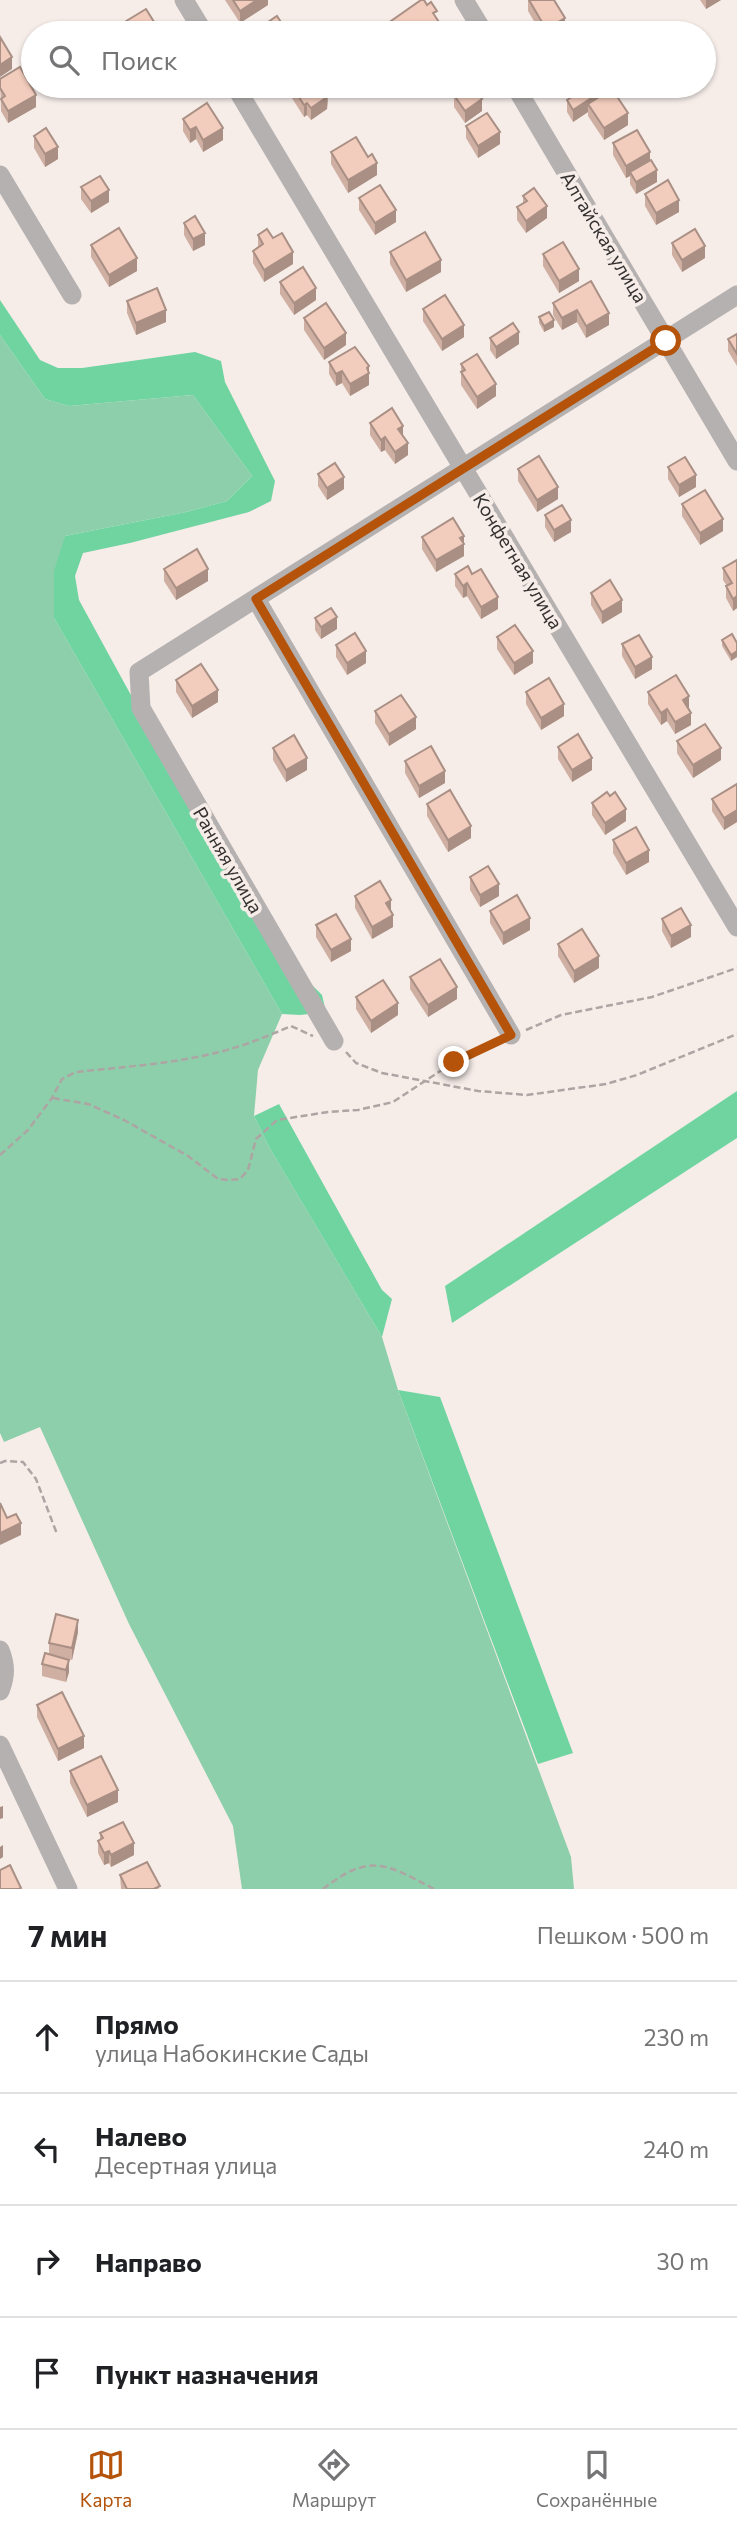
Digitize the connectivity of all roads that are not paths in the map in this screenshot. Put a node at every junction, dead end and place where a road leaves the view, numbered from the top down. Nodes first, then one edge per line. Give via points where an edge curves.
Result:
1 (184, 0) edge
2 (464, 0) edge
3 (197, 21) edge
4 (477, 21) edge
5 (242, 98) edge
6 (522, 98) edge
7 (0, 176) edge
8 (72, 295) dead end
9 (737, 295) edge
10 (666, 341) junction
11 (737, 461) edge
12 (462, 468) junction
13 (256, 599) junction
14 (737, 927) edge
15 (511, 1035) road end
16 (334, 1041) road end
17 (0, 1650) edge
18 (0, 1691) edge
19 (0, 1745) edge
20 (68, 1889) edge

1 - 3 street
2 - 4 street
5 - 12 street, Конфетная улица
6 - 10 street, Алтайская улица
7 - 8 street
9 - 10 street
10 - 11 street, Алтайская улица
10 - 12 street
12 - 13 street
12 - 14 street, Конфетная улица
13 - 15 street
13 - 16 street, Ранняя улица via 139,673 141,708
17 - 18 street via 5,1676
19 - 20 street

